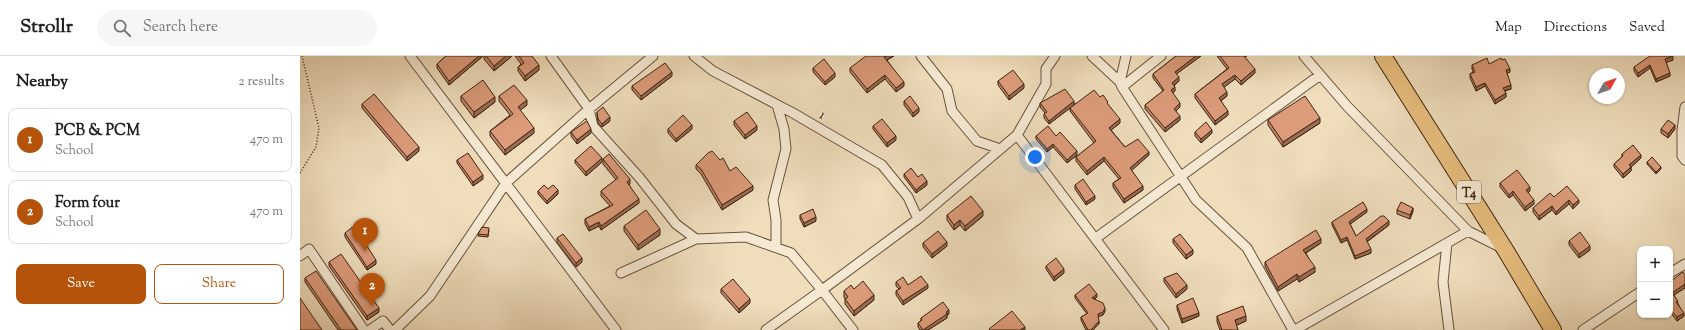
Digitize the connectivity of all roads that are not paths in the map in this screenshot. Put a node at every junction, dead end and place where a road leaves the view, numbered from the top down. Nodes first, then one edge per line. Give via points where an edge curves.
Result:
1 (410, 56) edge
2 (552, 56) edge
3 (653, 56) edge
4 (694, 56) edge
5 (921, 56) edge
6 (1055, 56) edge
7 (1092, 56) edge
8 (1126, 56) edge
9 (1161, 56) edge
10 (1304, 56) edge
11 (1383, 56) edge
12 (1320, 76) junction
13 (1121, 84) junction
14 (778, 105) junction
15 (1685, 107) edge
16 (589, 109) junction
17 (1017, 135) junction
18 (1000, 149) junction
19 (1685, 160) edge
20 (1181, 175) junction
21 (506, 183) junction
22 (918, 219) junction
23 (1468, 231) junction
24 (1096, 238) junction
25 (696, 239) junction
26 (1447, 242) junction
27 (776, 247) junction
28 (1506, 251) junction
29 (300, 256) edge
30 (1685, 264) edge
31 (1673, 271) edge
32 (621, 273) dead end
33 (822, 290) junction
34 (1637, 294) edge
35 (364, 330) edge
36 (370, 330) edge
37 (390, 330) edge
38 (395, 330) edge
39 (616, 330) edge
40 (766, 330) edge
41 (853, 330) edge
42 (1164, 330) edge
43 (1294, 330) edge
44 (1449, 330) edge
45 (1553, 330) edge
46 (1583, 330) edge

1 - 21 street
2 - 16 street
3 - 16 street
4 - 14 street, 1 via 713,72
5 - 18 street via 946,89 952,111 977,141
6 - 17 street via 1046,69 1046,84
7 - 13 street
8 - 13 street
9 - 13 street
10 - 12 street
11 - 28 highway, T4
12 - 20 street
12 - 23 street
13 - 20 street
14 - 22 street, 1 via 882,165 908,197
14 - 27 street via 786,149 773,200
15 - 19 street via 1682,156
16 - 21 street
16 - 25 street via 593,126 639,177 676,224
17 - 18 street
17 - 24 street
18 - 22 street
20 - 24 street
20 - 43 street via 1196,200 1247,248
21 - 38 street via 430,296
21 - 39 street
22 - 33 street
23 - 26 street
23 - 28 street
24 - 42 street
25 - 27 street via 746,237
25 - 32 street
26 - 43 street
26 - 44 street via 1443,282
27 - 33 street via 791,253
28 - 45 highway, T4
29 - 35 street via 309,250
30 - 31 street
33 - 40 street
33 - 41 street
34 - 46 street
36 - 37 street via 383,321

